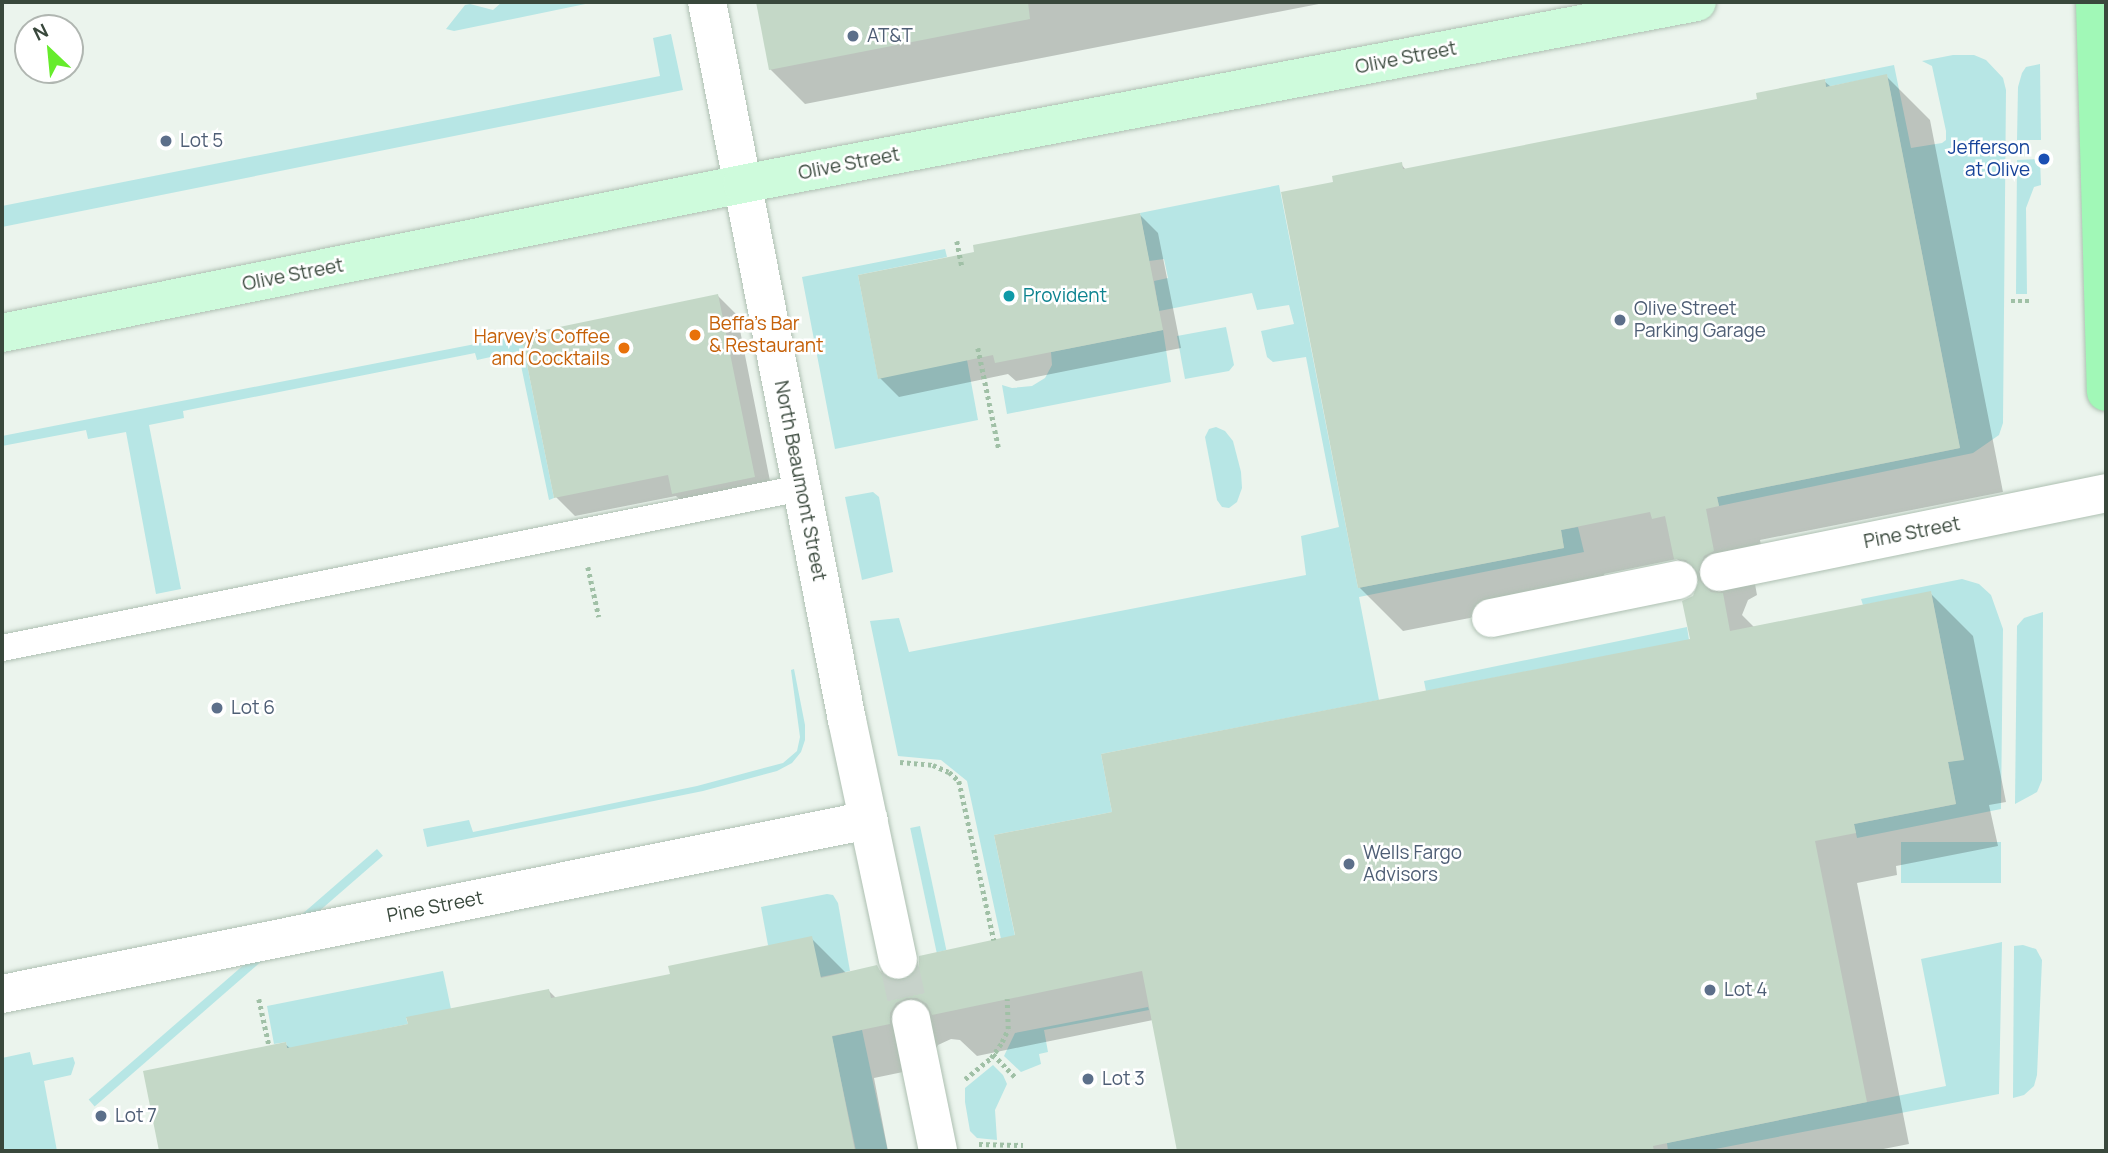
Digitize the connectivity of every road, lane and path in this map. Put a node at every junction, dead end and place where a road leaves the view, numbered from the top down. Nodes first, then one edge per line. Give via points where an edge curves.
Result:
1 (707, 2) edge
2 (1697, 2) edge
3 (2095, 2) edge
4 (742, 184) junction
5 (2103, 190) edge
6 (957, 241) dead end
7 (962, 266) dead end
8 (2011, 301) dead end
9 (2032, 301) dead end
10 (2, 333) edge
11 (978, 348) dead end
12 (2106, 393) edge
13 (999, 449) dead end
14 (802, 488) junction
15 (2106, 493) edge
16 (581, 532) junction
17 (1718, 572) dead end
18 (1678, 580) dead end
19 (599, 617) dead end
20 (1491, 618) dead end
21 (2, 648) edge
22 (892, 763) dead end
23 (869, 820) junction
24 (995, 940) dead end
25 (898, 961) tunnel mouth
26 (2, 994) edge
27 (259, 999) dead end
28 (1007, 999) dead end
29 (911, 1019) tunnel mouth
30 (269, 1045) dead end
31 (993, 1054) junction
32 (1015, 1077) dead end
33 (956, 1084) dead end
34 (1023, 1145) dead end
35 (953, 1146) edge

1 - 4 street, North Beaumont Street
2 - 4 main road, Olive Street
3 - 5 main road
4 - 10 main road, Olive Street
4 - 14 street, North Beaumont Street
5 - 12 main road
6 - 7 path
8 - 9 path
11 - 13 path
14 - 16 lane
14 - 23 street, North Beaumont Street
15 - 17 street, Pine Street
16 - 19 path
16 - 21 lane
18 - 20 street
22 - 24 path via 933,765 960,781
23 - 25 street, North Beaumont Street
23 - 26 street, Pine Street
27 - 30 path
28 - 31 path via 1008,1028
29 - 35 street
31 - 32 path
31 - 33 path
34 - 35 path

